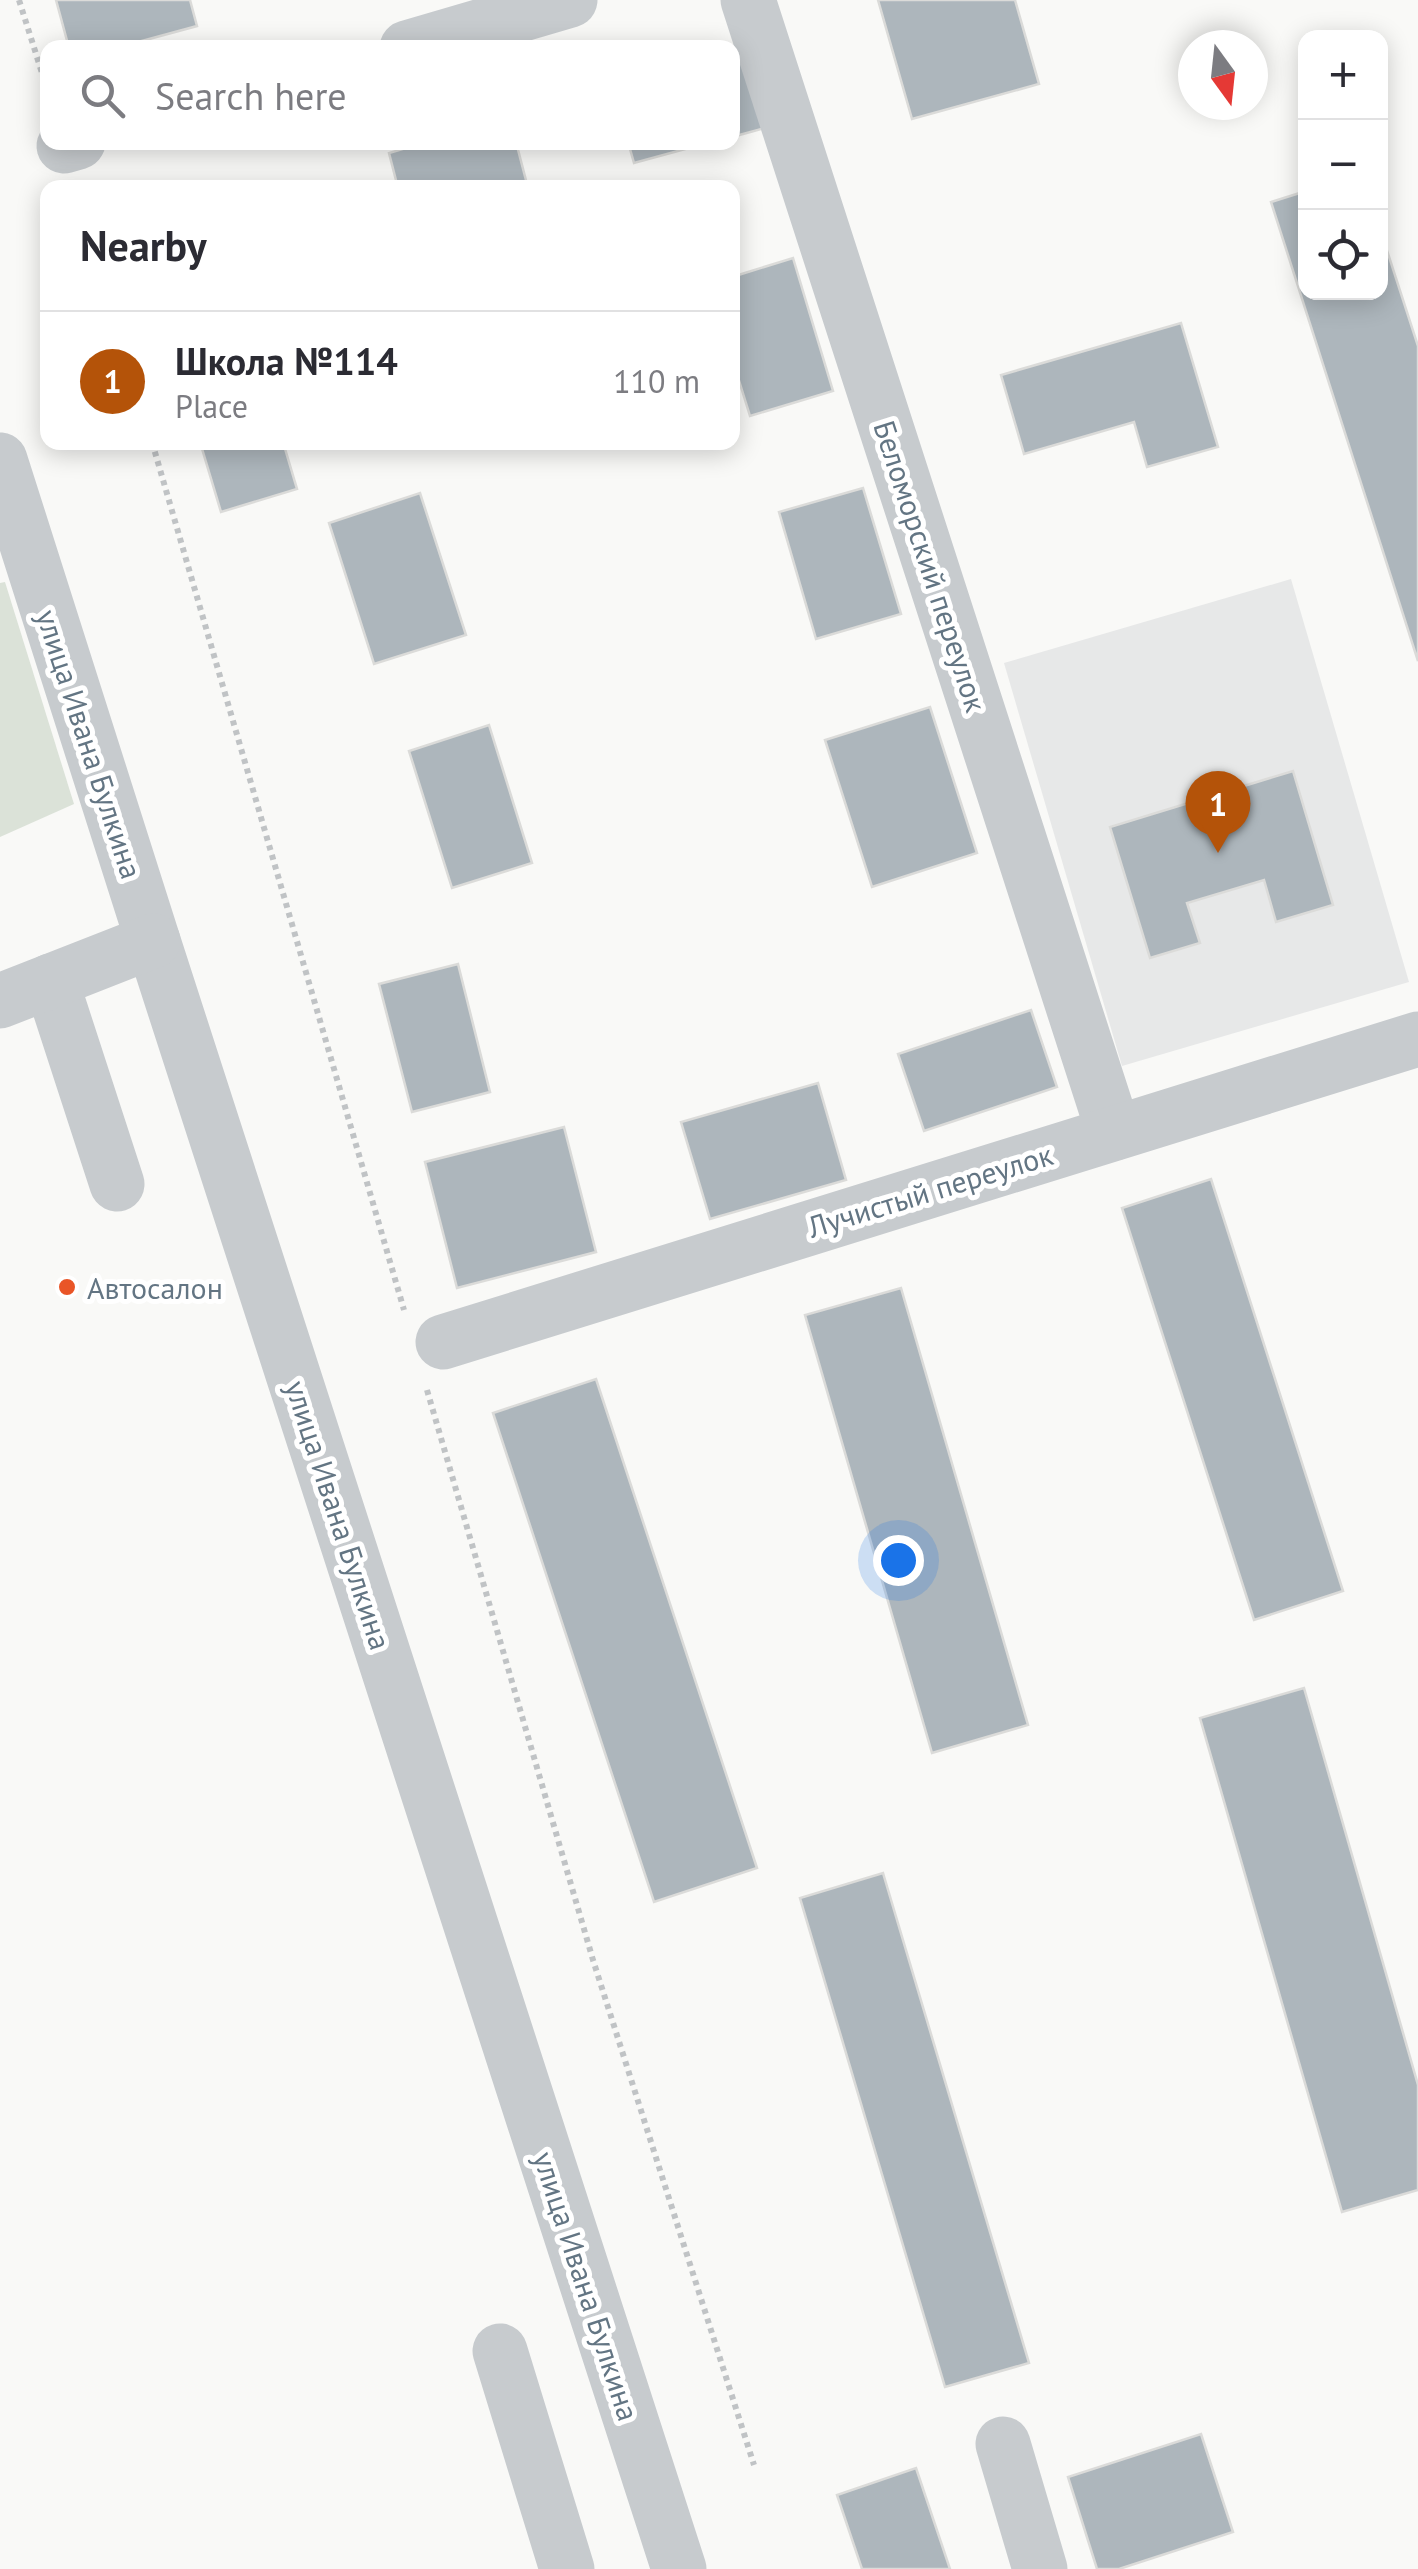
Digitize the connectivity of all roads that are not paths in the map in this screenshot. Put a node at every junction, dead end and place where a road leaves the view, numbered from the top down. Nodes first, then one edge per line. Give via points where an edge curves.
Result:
1 (570, 0) edge
2 (748, 0) edge
3 (434, 40) edge
4 (0, 460) edge
5 (10, 523) edge
6 (153, 941) junction
7 (51, 981) junction
8 (0, 1001) edge
9 (1418, 1039) edge
10 (1114, 1133) junction
11 (117, 1184) dead end
12 (425, 1346) road end
13 (500, 2351) dead end
14 (1003, 2444) dead end
15 (567, 2569) edge
16 (679, 2569) edge
17 (1040, 2569) edge

1 - 3 street
2 - 10 street, Беломорский переулок
4 - 5 street, улица Ивана Булкина
5 - 6 street, улица Ивана Булкина
6 - 7 street
6 - 16 street, улица Ивана Булкина
7 - 8 street
7 - 11 street
9 - 10 street, Лучистый переулок
10 - 12 street, Лучистый переулок
13 - 15 street
14 - 17 street

